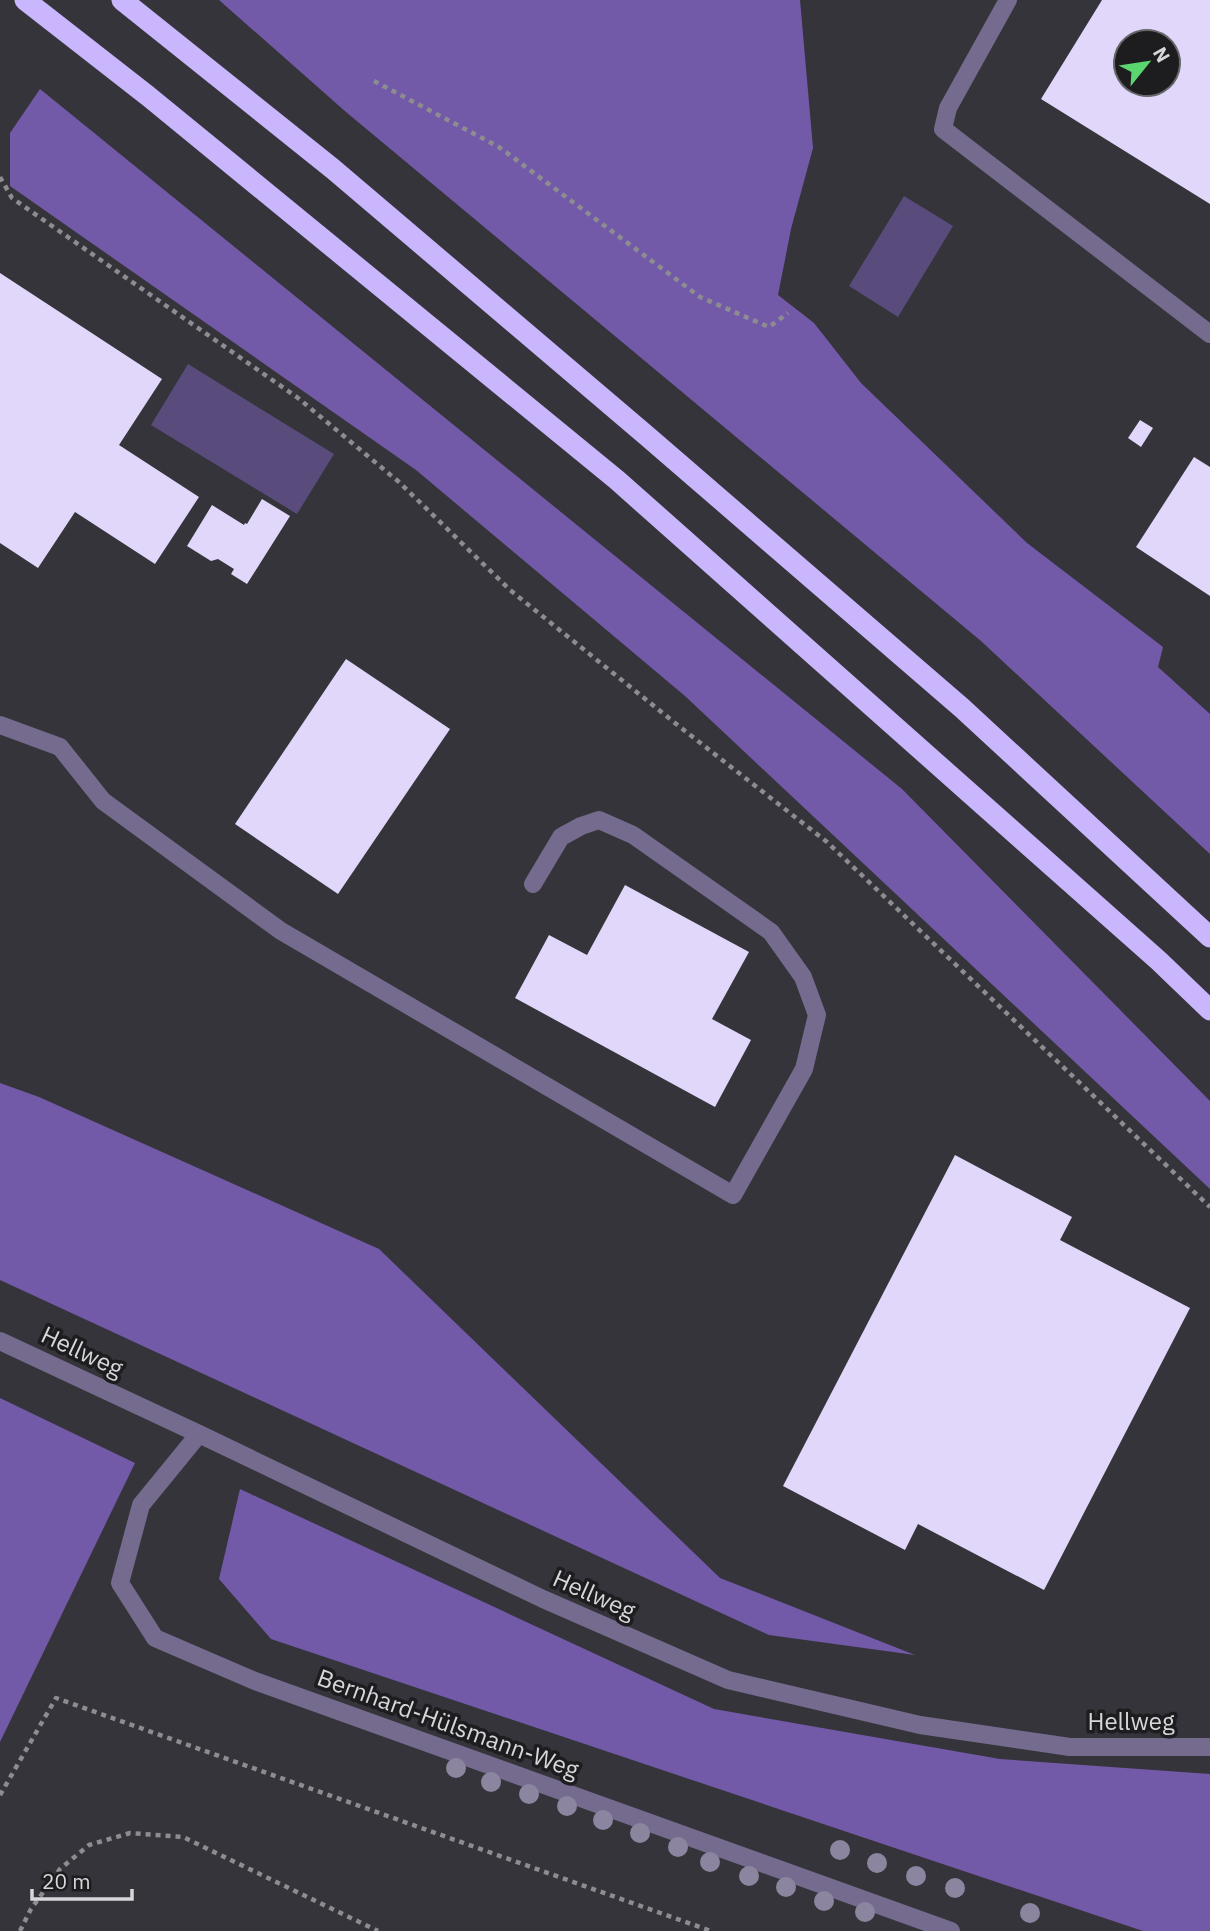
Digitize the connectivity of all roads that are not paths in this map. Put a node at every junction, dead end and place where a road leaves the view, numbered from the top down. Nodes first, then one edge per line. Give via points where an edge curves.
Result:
1 (25, 0) edge
2 (122, 0) edge
3 (1008, 0) edge
4 (1210, 334) edge
5 (0, 725) edge
6 (533, 884) dead end
7 (1210, 937) edge
8 (1210, 1010) edge
9 (0, 1341) edge
10 (199, 1434) junction
11 (1210, 1747) edge
12 (951, 1931) edge

1 - 8 highway via 617,480
2 - 7 highway via 333,169 647,436 952,699
3 - 4 street via 948,108 943,129
5 - 6 street via 60,747 103,802 281,931 733,1195 804,1069 817,1015 803,977 771,932 633,835 600,820 561,836
9 - 10 street, Hellweg
10 - 11 street, Hellweg via 543,1599 728,1680 920,1725 1070,1746
10 - 12 street, Bernhard-Hülsmann-Weg via 141,1505 120,1583 156,1638 255,1681

